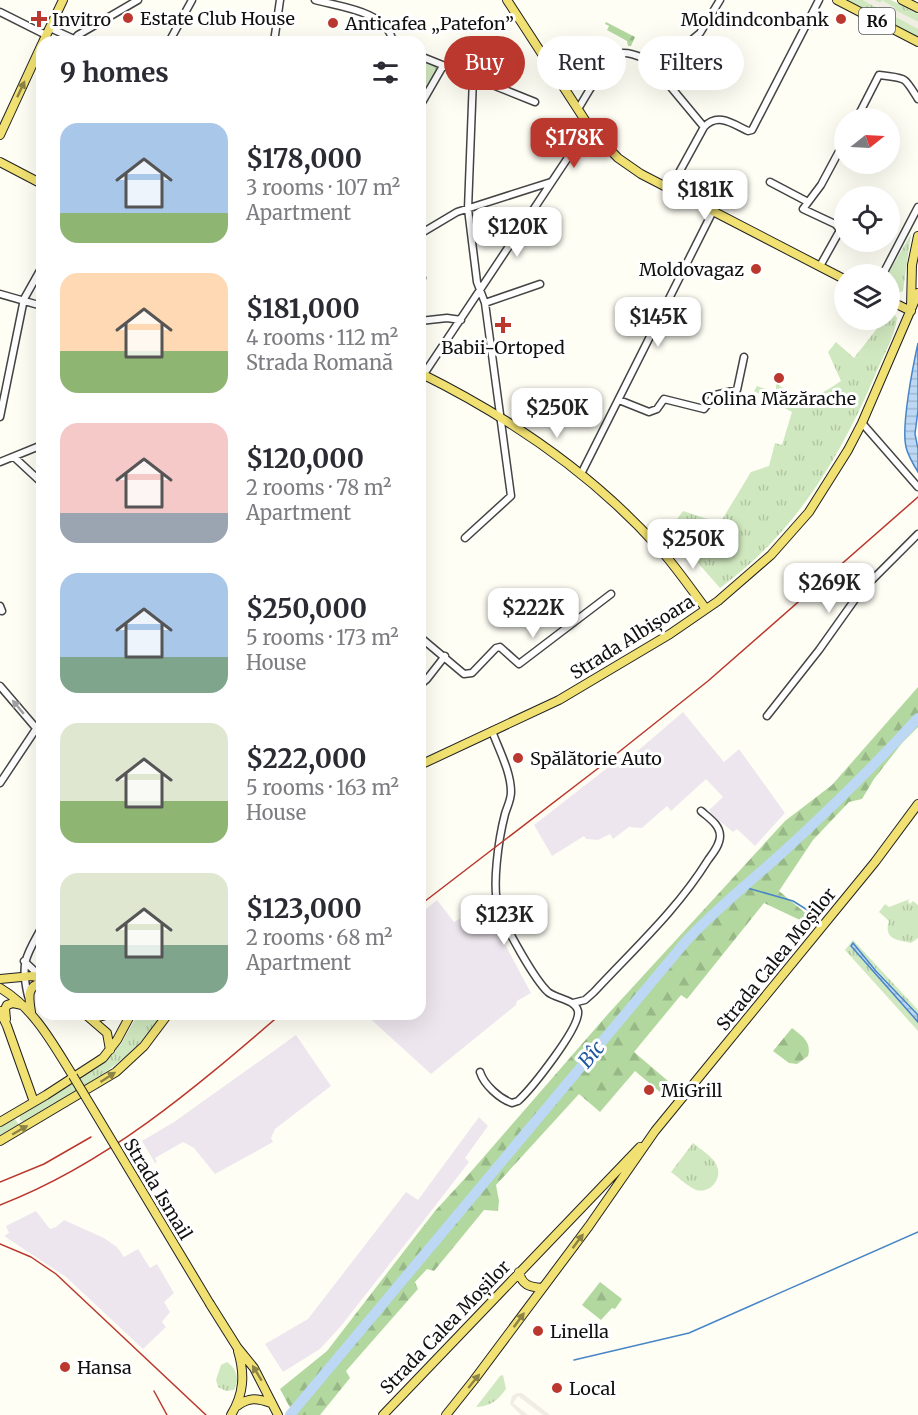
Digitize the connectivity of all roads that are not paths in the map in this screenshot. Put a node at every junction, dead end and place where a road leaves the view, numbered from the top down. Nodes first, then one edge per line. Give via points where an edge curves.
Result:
1 (63, 0) edge
2 (138, 0) edge
3 (192, 0) edge
4 (280, 0) edge
5 (315, 0) edge
6 (507, 0) edge
7 (720, 0) edge
8 (819, 0) edge
9 (837, 0) edge
10 (902, 0) edge
11 (918, 9) edge
12 (0, 12) edge
13 (43, 36) edge
14 (45, 36) edge
15 (80, 36) edge
16 (172, 36) edge
17 (275, 36) edge
18 (391, 36) edge
19 (696, 36) edge
20 (918, 42) edge
21 (638, 56) edge
22 (36, 57) edge
23 (426, 59) edge
24 (443, 66) joint
25 (473, 90) edge
26 (504, 90) edge
27 (674, 90) edge
28 (426, 96) edge
29 (918, 99) edge
30 (535, 102) dead end
31 (862, 108) edge
32 (578, 110) junction
33 (704, 127) junction
34 (592, 131) junction
35 (0, 135) edge
36 (834, 161) edge
37 (0, 162) edge
38 (36, 181) edge
39 (551, 182) junction
40 (770, 182) dead end
41 (670, 189) junction
42 (808, 202) junction
43 (918, 207) edge
44 (468, 208) junction
45 (713, 211) junction
46 (426, 230) edge
47 (918, 236) edge
48 (888, 264) edge
49 (820, 266) junction
50 (834, 274) edge
51 (36, 278) edge
52 (540, 284) dead end
53 (479, 292) junction
54 (918, 293) edge
55 (0, 294) edge
56 (24, 299) junction
57 (485, 303) junction
58 (36, 304) edge
59 (900, 306) edge
60 (910, 311) junction
61 (426, 320) edge
62 (462, 320) junction
63 (744, 357) dead end
64 (426, 369) edge
65 (426, 379) edge
66 (619, 400) junction
67 (0, 417) edge
68 (501, 417) junction
69 (862, 423) junction
70 (36, 448) edge
71 (14, 457) junction
72 (0, 462) edge
73 (581, 474) junction
74 (36, 477) edge
75 (918, 487) edge
76 (918, 534) edge
77 (465, 538) dead end
78 (611, 594) dead end
79 (706, 609) junction
80 (426, 642) edge
81 (445, 656) junction
82 (426, 680) edge
83 (0, 686) edge
84 (767, 716) dead end
85 (36, 728) edge
86 (36, 730) edge
87 (492, 731) junction
88 (426, 762) edge
89 (0, 783) edge
90 (918, 804) edge
91 (701, 811) dead end
92 (36, 938) edge
93 (24, 961) junction
94 (36, 973) edge
95 (24, 976) junction
96 (36, 978) edge
97 (0, 979) edge
98 (36, 984) edge
99 (0, 988) edge
100 (28, 997) junction
101 (573, 1004) junction
102 (23, 1005) junction
103 (0, 1011) edge
104 (31, 1013) junction
105 (0, 1019) edge
106 (36, 1020) edge
107 (36, 1020) edge
108 (92, 1020) edge
109 (128, 1020) edge
110 (164, 1020) edge
111 (7, 1026) junction
112 (110, 1050) junction
113 (480, 1072) dead end
114 (34, 1102) junction
115 (0, 1122) edge
116 (655, 1131) junction
117 (0, 1141) edge
118 (519, 1272) junction
119 (542, 1288) junction
120 (237, 1347) junction
121 (271, 1403) junction
122 (234, 1411) edge
123 (278, 1415) edge
124 (382, 1415) edge
125 (446, 1415) edge

1 - 14 main road
2 - 15 street
3 - 16 street
4 - 17 street
5 - 18 street via 380,21
6 - 32 main road
7 - 19 street
8 - 33 street via 752,130 717,118
9 - 20 main road, R6
10 - 11 main road, R6
12 - 13 street
21 - 32 street via 614,55
35 -> 22 main road
23 - 24 street
24 - 28 street
25 - 44 street
26 - 30 street
27 - 33 street
29 - 31 street via 903,79 879,75
32 - 34 main road
33 - 41 street
34 - 39 street via 579,142
34 - 41 main road via 618,159
36 - 42 street
37 - 38 main road
39 - 44 street
39 - 53 street
40 - 42 street
41 - 45 main road
42 - 49 street via 803,209 840,228
43 - 48 street
44 - 46 street
44 - 53 street
45 - 49 main road
45 - 66 street
47 - 60 main road
49 - 50 main road
51 - 56 street
52 - 57 street
53 - 57 street
53 - 62 street
54 - 60 main road, Strada Albișoara
55 - 56 street
56 - 58 street
56 - 67 street
57 - 68 street
59 - 60 main road
60 - 69 main road, Strada Albișoara
61 - 62 street
62 - 64 street
63 - 66 street via 737,390 715,395 704,410 664,399 650,412
65 - 68 main road
66 - 73 street
68 - 73 main road
68 - 77 street via 511,496
69 - 75 street
69 - 79 main road, Strada Albișoara via 839,467 790,535 739,585
70 - 71 street
71 - 72 street
71 - 74 street
73 - 79 main road via 649,537
76 - 84 street via 861,591
78 - 81 street via 522,663 496,648 472,673 464,674
79 - 87 main road, Strada Albișoara via 559,700
80 - 81 street
81 - 82 street
85 -> 83 street
86 - 89 street
87 - 88 main road, Strada Albișoara
87 - 101 street via 511,791 499,845 499,910 543,987 551,995
90 - 116 main road, Strada Calea Moșilor
91 - 101 street via 717,825 720,836 697,878 675,908 594,992
92 - 93 street
93 - 94 street
93 - 95 street
95 - 96 main road
95 - 97 main road
95 - 100 street
98 - 100 main road
99 - 102 main road, Strada Ismail
100 - 104 main road
101 - 113 street via 578,1011 573,1027 518,1101 505,1099 484,1081
102 - 104 main road, Strada Ismail
102 - 111 main road via 10,1003 6,1007
103 - 111 main road
104 - 106 main road, Strada Ismail, bridge
105 - 111 main road
107 - 120 main road, Strada Ismail, bridge
108 - 112 main road via 107,1033
109 - 112 main road
117 -> 110 main road via 117,1072
111 - 114 main road
112 - 114 main road via 92,1066
114 - 115 main road
116 - 118 main road, Strada Calea Moșilor
119 -> 116 main road, Strada Calea Moșilor
118 - 119 main road via 528,1286
118 - 124 main road, Strada Calea Moșilor
125 -> 119 main road, Strada Calea Moșilor
121 -> 120 main road, Strada Ismail via 254,1368
120 - 122 main road via 243,1385
121 - 122 main road via 254,1398
121 - 123 main road, Strada Ismail

